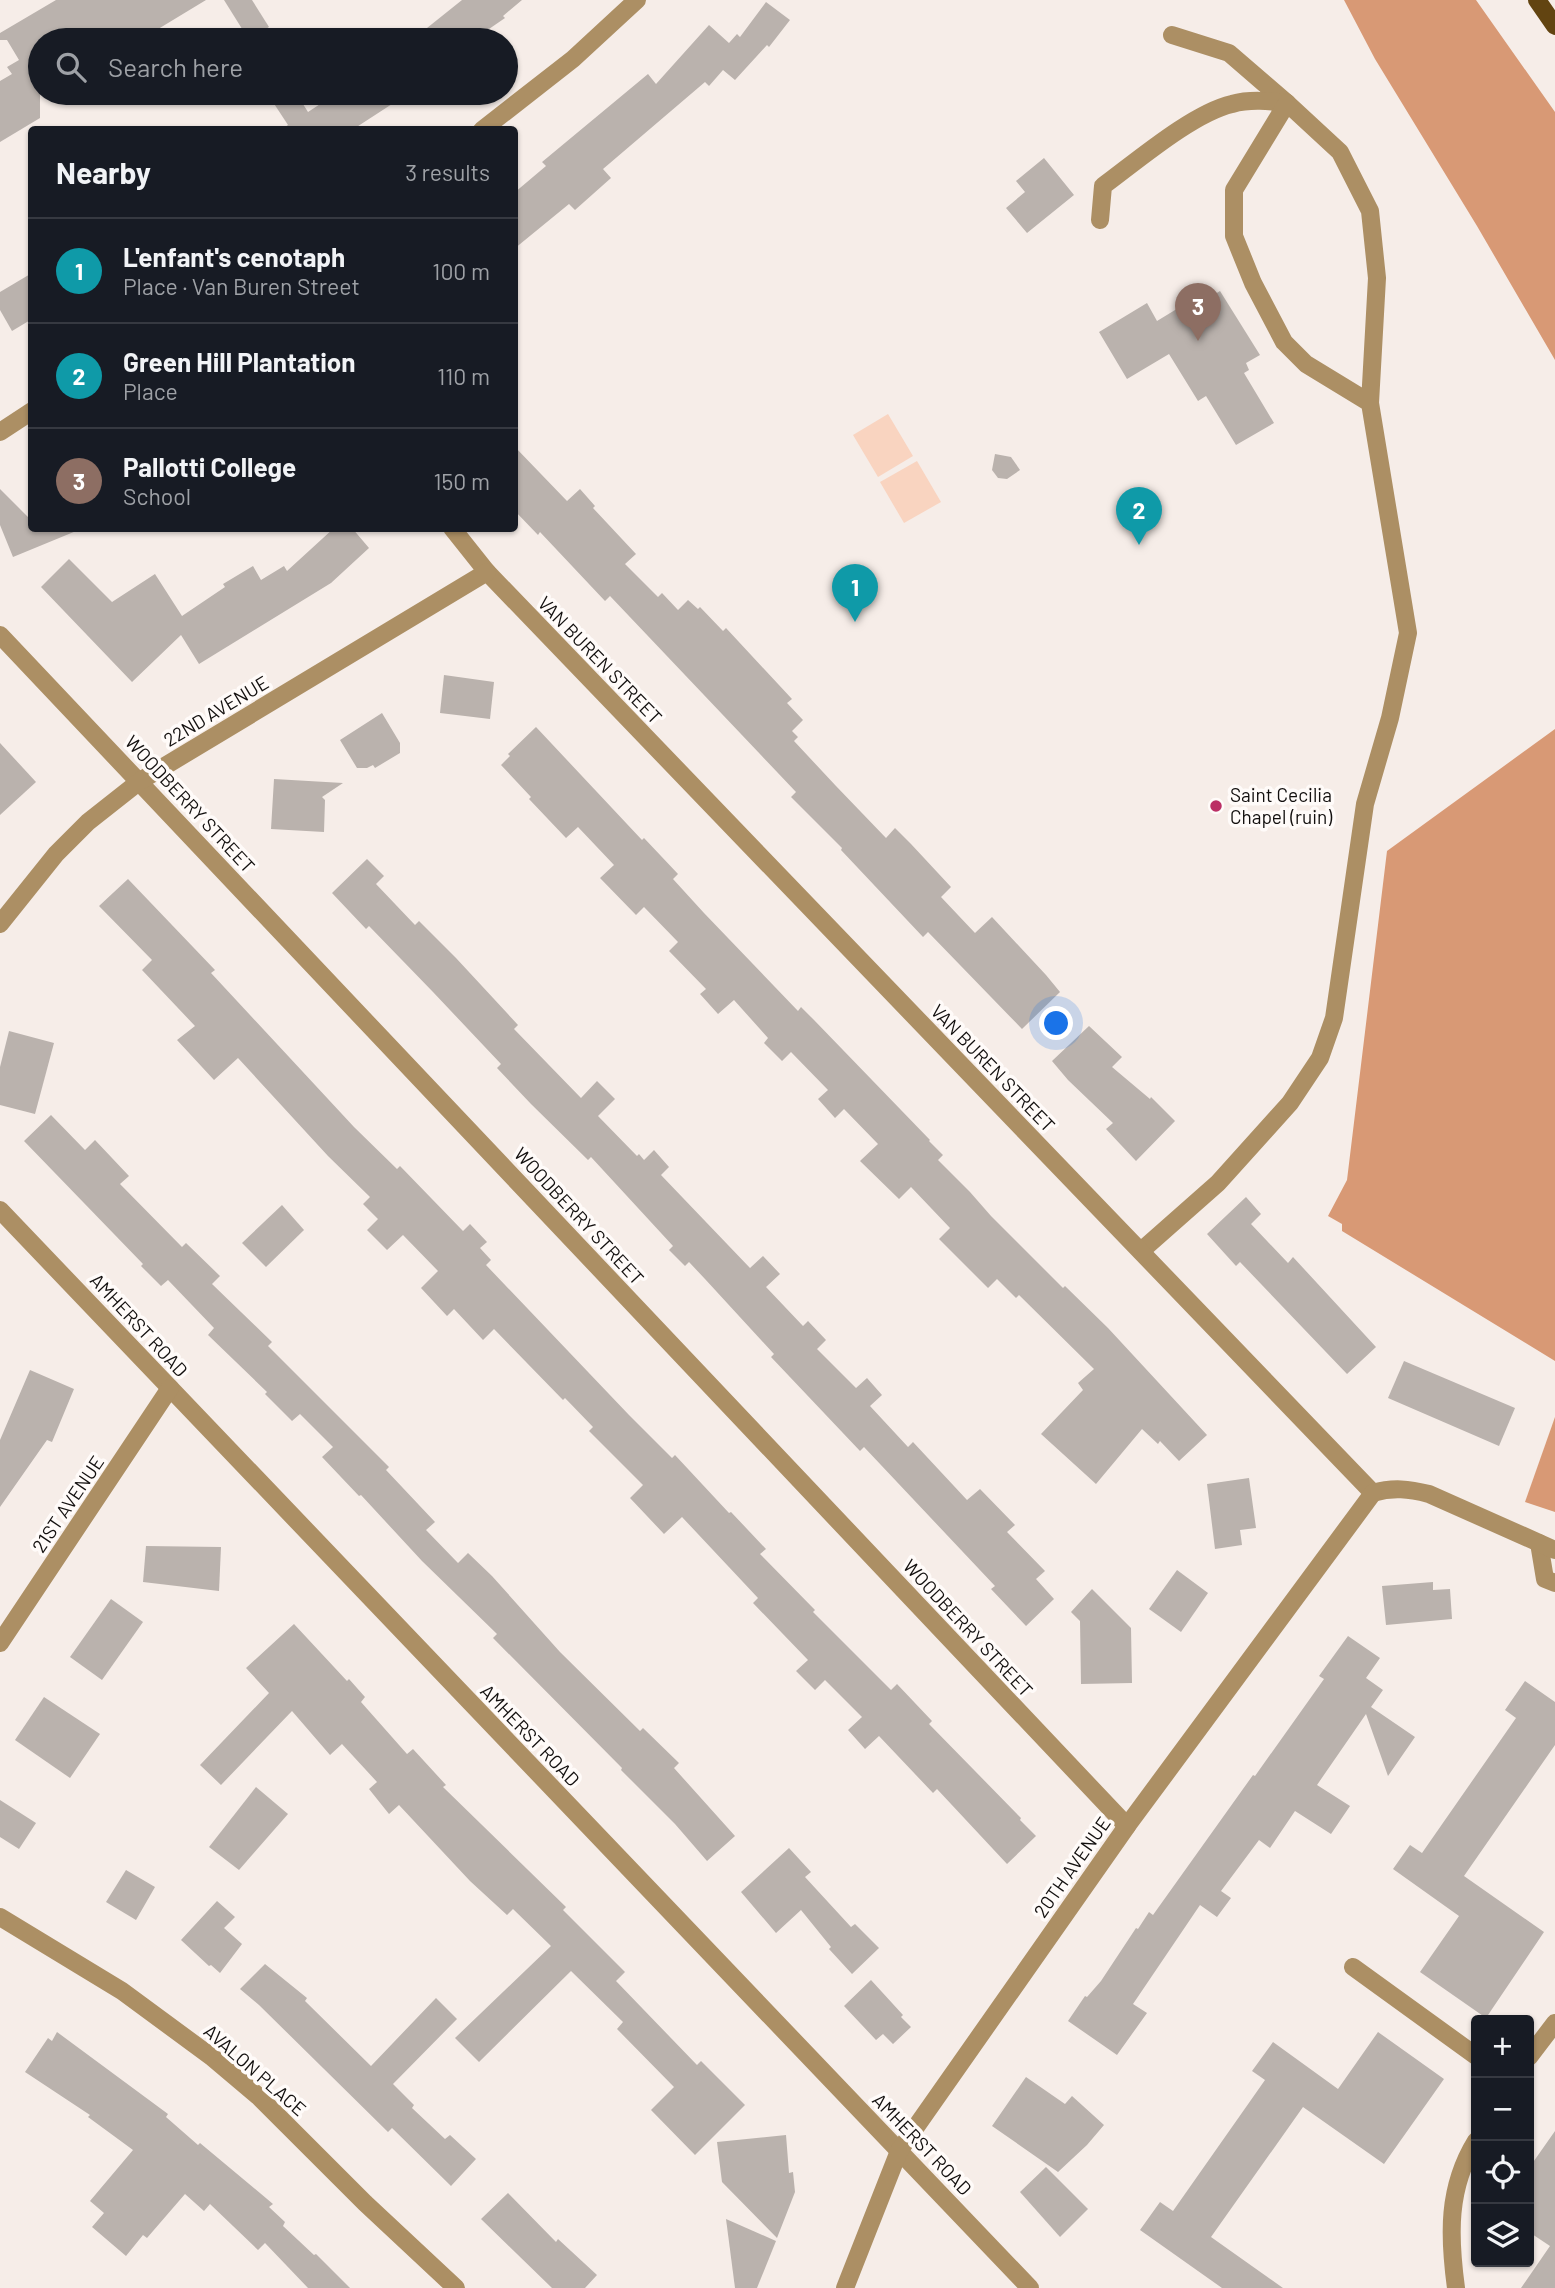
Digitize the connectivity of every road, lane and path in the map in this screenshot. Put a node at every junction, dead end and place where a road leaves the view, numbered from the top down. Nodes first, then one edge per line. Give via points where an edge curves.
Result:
1 (638, 0) edge
2 (1537, 0) edge
3 (1555, 26) edge
4 (1172, 35) dead end
5 (518, 102) edge
6 (1287, 103) junction
7 (514, 105) edge
8 (487, 126) edge
9 (1100, 220) dead end
10 (1370, 403) junction
11 (28, 414) edge
12 (0, 432) edge
13 (455, 532) edge
14 (486, 572) junction
15 (0, 635) edge
16 (140, 781) junction
17 (0, 924) edge
18 (0, 1210) edge
19 (1140, 1251) junction
20 (170, 1388) junction
21 (1373, 1493) junction
22 (1547, 1546) edge
23 (1555, 1583) edge
24 (0, 1643) edge
25 (1127, 1826) junction
26 (0, 1917) edge
27 (1353, 1967) dead end
28 (1555, 2022) edge
29 (1534, 2050) edge
30 (1471, 2052) edge
31 (1471, 2150) edge
32 (900, 2151) junction
33 (456, 2288) edge
34 (845, 2288) edge
35 (1030, 2288) edge
36 (1456, 2288) edge

1 - 5 street
2 - 3 main road
4 - 6 street via 1229,53
6 - 9 street via 1260,100 1203,114 1103,186
6 - 10 street via 1340,152 1370,211 1377,278
6 - 10 street via 1234,190 1234,236 1284,342 1306,364
7 - 8 street
10 - 19 street via 1408,633 1365,804 1334,1018 1320,1058 1290,1103 1218,1183
11 - 12 street
13 - 14 street, VAN BUREN STREET
14 - 16 street, 22ND AVENUE
14 - 19 street, VAN BUREN STREET
15 - 16 street, WOODBERRY STREET
16 - 17 street, 22ND AVENUE via 72,838
16 - 25 street, WOODBERRY STREET
18 - 20 street, AMHERST ROAD
19 - 21 street, VAN BUREN STREET
20 - 24 street, 21ST AVENUE
20 - 32 street, AMHERST ROAD
21 - 22 street via 1407,1489 1429,1494
21 - 25 street, 20TH AVENUE
22 - 23 street via 1545,1578
25 - 32 street, 20TH AVENUE
26 - 33 street, AVALON PLACE via 122,1991 213,2058
27 - 30 street
28 - 29 street
31 - 36 street via 1456,2184 1450,2219
32 - 34 street, 20TH AVENUE
32 - 35 street, AMHERST ROAD

